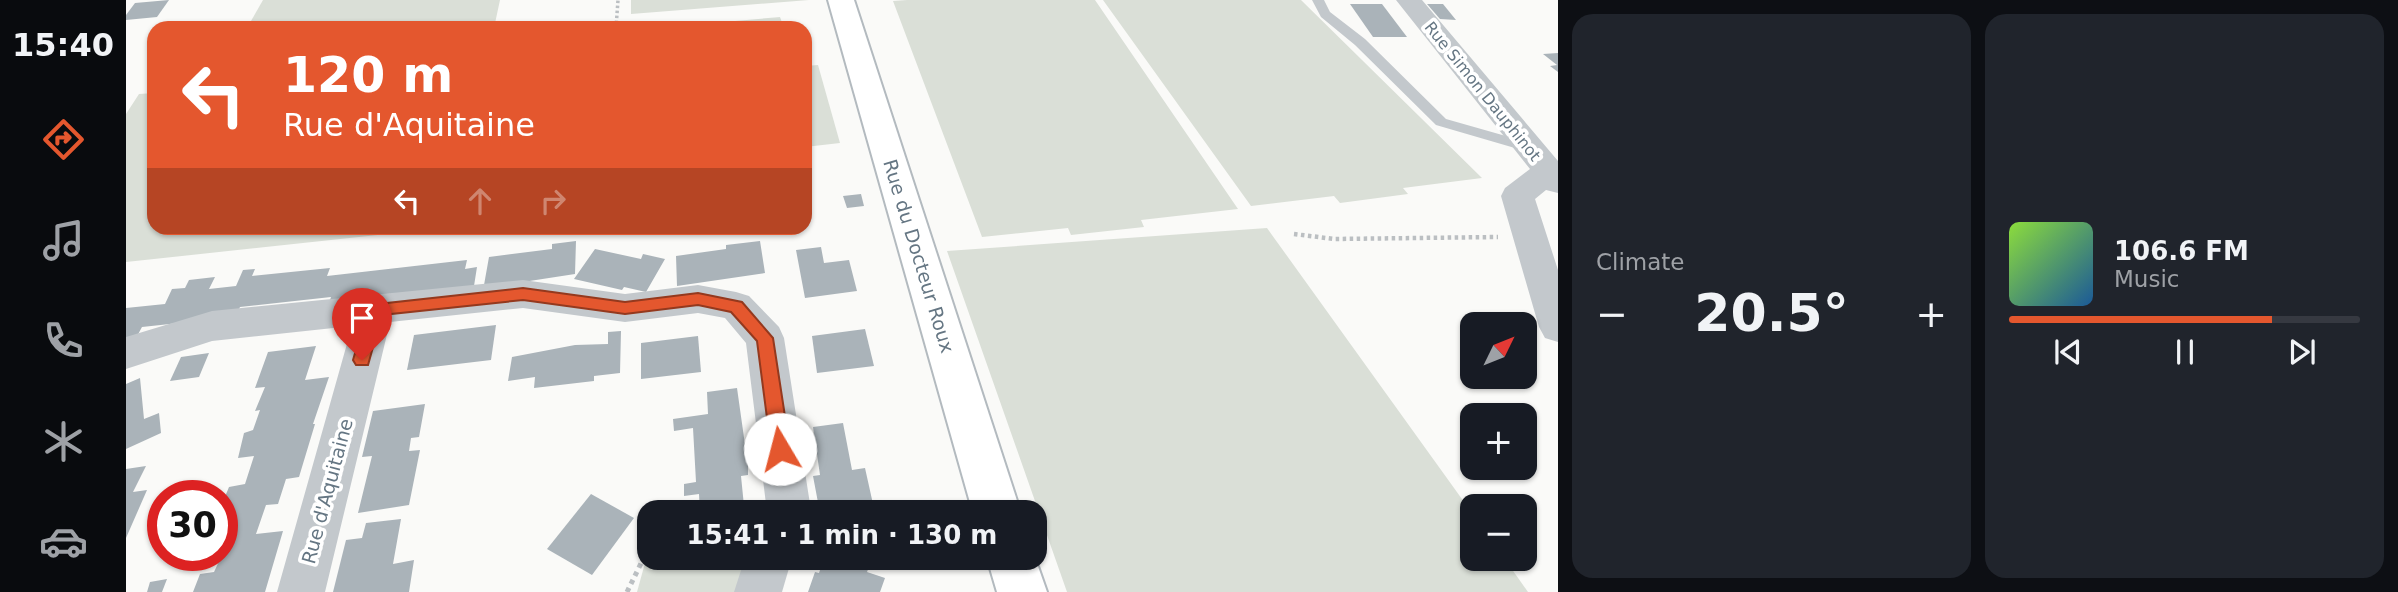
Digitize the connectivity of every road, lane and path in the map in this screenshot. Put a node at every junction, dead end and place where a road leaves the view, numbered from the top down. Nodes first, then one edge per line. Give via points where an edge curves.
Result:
1 (618, 0) edge
2 (841, 0) edge
3 (1318, 0) edge
4 (1409, 0) edge
5 (616, 21) edge
6 (1546, 166) edge
7 (1294, 234) dead end
8 (1531, 241) junction
9 (375, 309) junction
10 (1558, 327) edge
11 (126, 353) edge
12 (787, 500) edge
13 (994, 500) edge
14 (638, 570) edge
15 (765, 570) edge
16 (1015, 570) edge
17 (301, 592) edge
18 (627, 592) edge
19 (758, 592) edge
20 (1022, 592) edge

1 - 5 path
2 - 13 street, Rue du Docteur Roux
3 - 6 lane via 1325,13 1441,122
4 - 6 street, Rue Simon Dauphinot
6 - 8 street via 1517,196
7 - 8 path via 1334,239 1505,237
8 - 10 street
9 - 11 street via 212,326
9 - 12 street via 523,294 625,308 698,299 736,306 765,338
9 - 17 street, Rue d'Aquitaine
14 - 18 path
15 - 19 street
16 - 20 street

